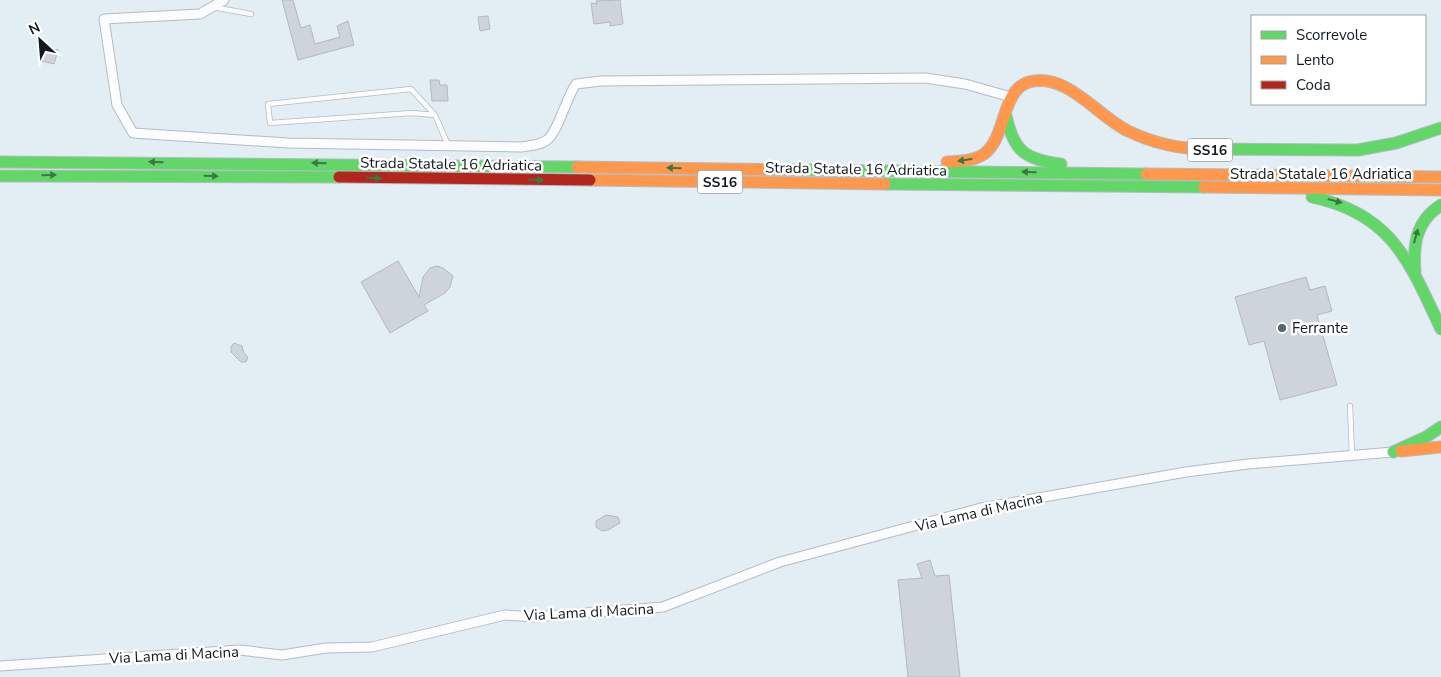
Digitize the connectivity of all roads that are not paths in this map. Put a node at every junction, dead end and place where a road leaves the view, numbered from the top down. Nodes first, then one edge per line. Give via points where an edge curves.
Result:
1 (224, 0) edge
2 (212, 7) junction
3 (251, 14) dead end
4 (1011, 97) junction
5 (1005, 115) junction
6 (435, 116) junction
7 (1441, 123) edge
8 (1436, 129) edge
9 (448, 145) junction
10 (0, 162) edge
11 (855, 170) junction
12 (1183, 174) junction
13 (0, 176) edge
14 (1441, 177) edge
15 (1217, 188) junction
16 (1441, 190) edge
17 (1441, 205) edge
18 (1416, 277) junction
19 (1441, 329) edge
20 (1350, 406) dead end
21 (1441, 427) edge
22 (1441, 448) edge
23 (1393, 452) junction
24 (1352, 455) junction
25 (0, 666) edge

1 - 2 street
2 - 3 lane
2 - 9 street via 200,14 104,19 117,105 133,133 288,143
4 - 5 main road, SS16
4 - 8 main road, SS16 via 1030,82 1051,82 1075,93 1102,116 1129,132 1161,144 1188,149 1358,150 1396,143
4 - 9 street via 952,81 925,78 601,81 576,84 558,124 548,139 536,145
5 -> 11 main road, SS16 via 994,144 976,158
5 - 12 main road, SS16 via 1015,146 1034,160
6 - 6 lane via 410,89 268,104 270,124 412,113
6 - 9 lane
7 - 8 main road, SS16
11 -> 10 main road, Strada Statale 16 Adriatica / SS16
12 -> 11 main road, Strada Statale 16 Adriatica / SS16
12 - 14 main road, Strada Statale 16 Adriatica / SS16
13 -> 15 main road, Strada Statale 16 Adriatica / SS16
15 - 16 main road, Strada Statale 16 Adriatica / SS16
15 -> 18 main road, SS16 via 1320,198 1347,205 1366,215 1383,230 1398,247
18 -> 17 main road, SS16 via 1413,254 1416,233 1428,214
18 - 19 main road, SS16
20 - 24 lane
21 - 23 main road
22 - 23 main road
23 - 24 street, Via Lama di Macina
24 - 25 street, Via Lama di Macina via 1156,476 982,508 780,562 663,607 534,618 505,616 372,647 326,648 282,655 240,650

